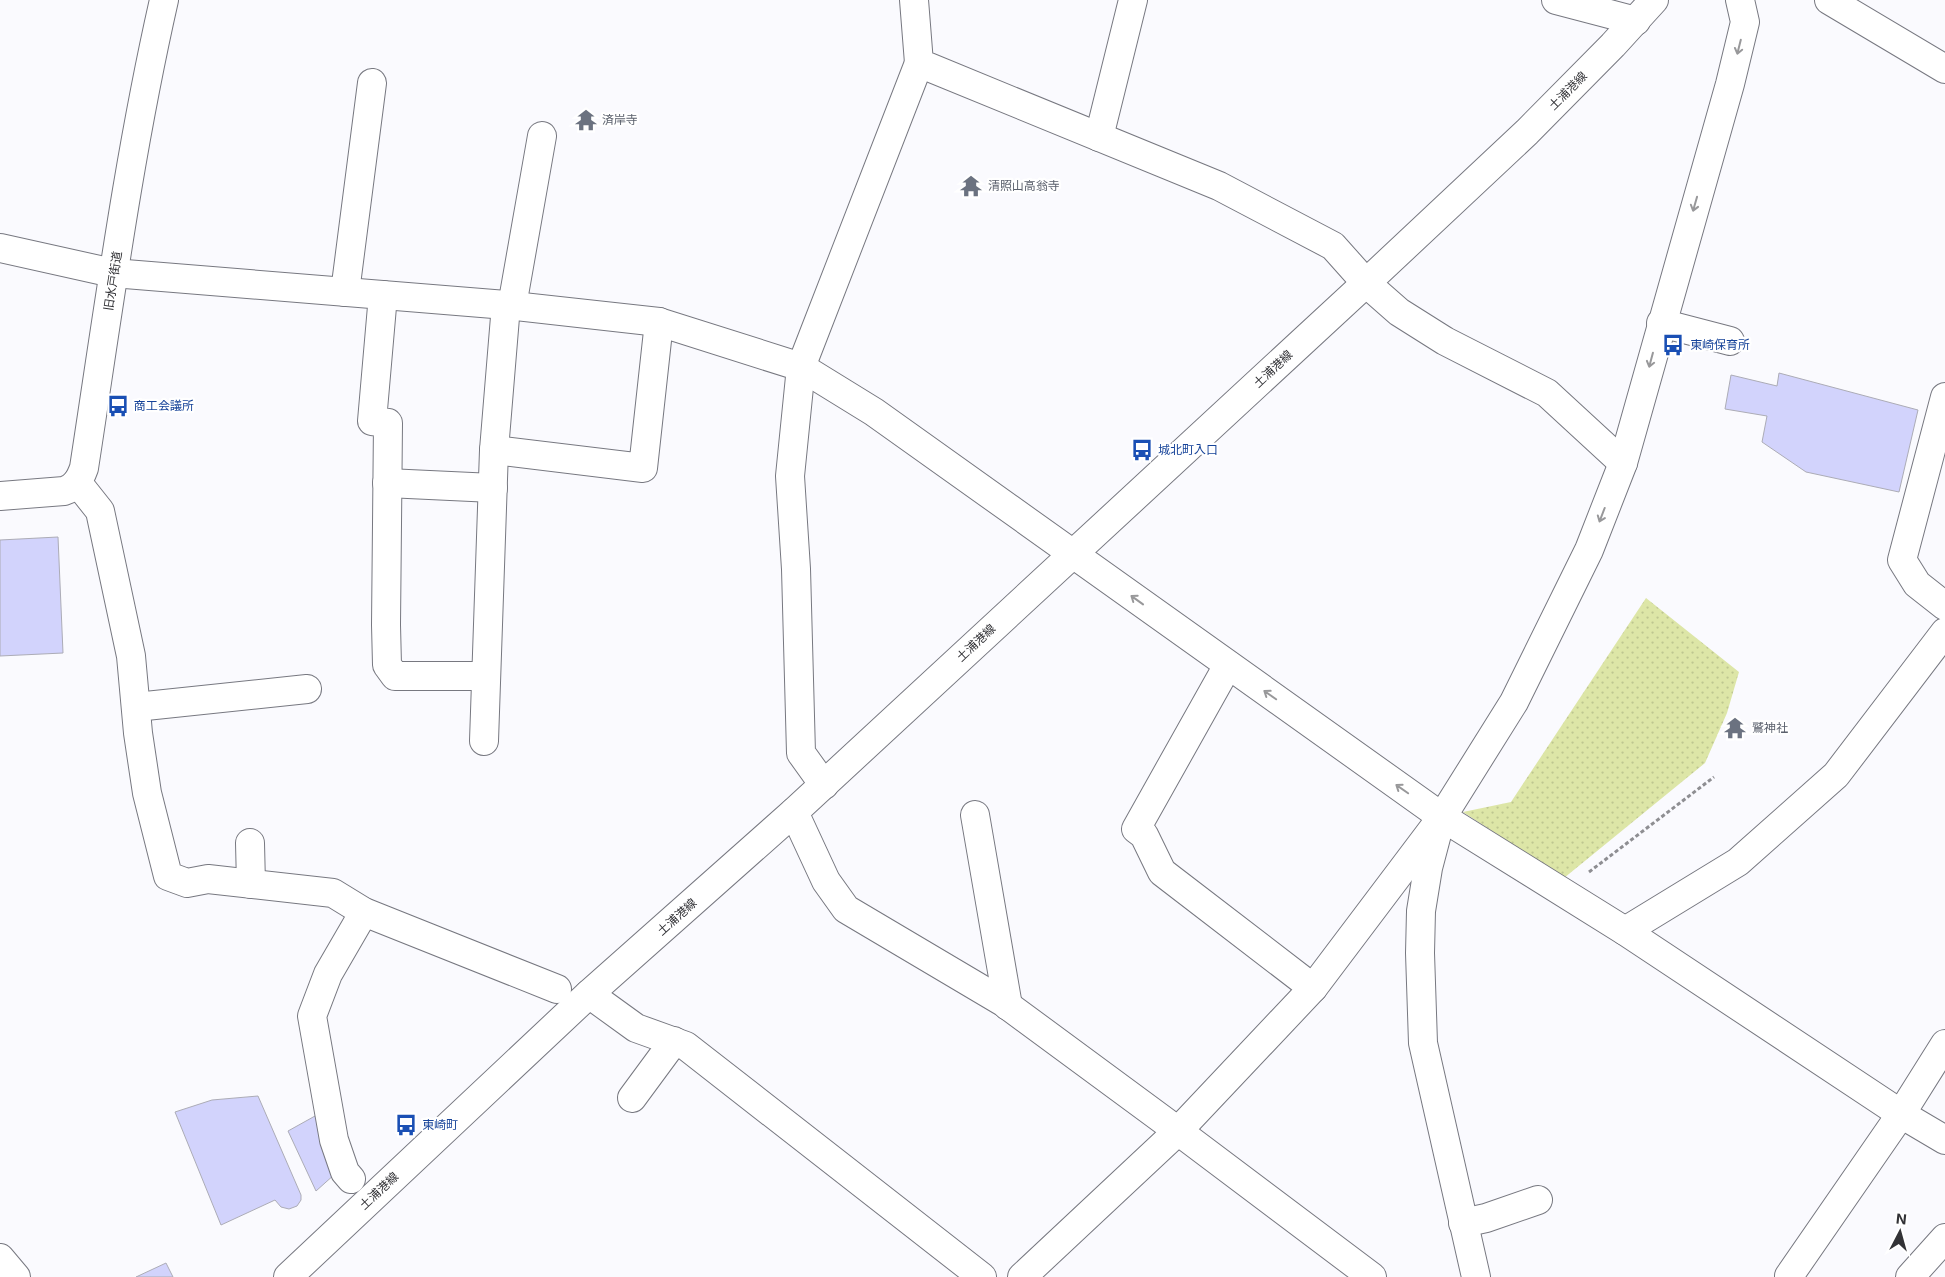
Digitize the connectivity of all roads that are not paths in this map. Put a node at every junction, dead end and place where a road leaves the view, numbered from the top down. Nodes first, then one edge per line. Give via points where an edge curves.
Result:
1 (164, 0) edge
2 (914, 0) edge
3 (1133, 0) edge
4 (1556, 0) edge
5 (1654, 0) edge
6 (1740, 0) edge
7 (1829, 0) edge
8 (1636, 21) junction
9 (919, 63) junction
10 (1945, 69) edge
11 (372, 83) dead end
12 (542, 136) dead end
13 (1099, 137) junction
14 (0, 248) edge
15 (114, 273) junction
16 (1366, 283) junction
17 (345, 292) junction
18 (383, 295) junction
19 (509, 306) junction
20 (659, 322) junction
21 (1661, 323) junction
22 (1730, 341) dead end
23 (801, 367) junction
24 (1945, 397) edge
25 (494, 450) junction
26 (1623, 463) junction
27 (77, 482) junction
28 (387, 483) junction
29 (493, 488) junction
30 (0, 496) edge
31 (1072, 554) junction
32 (1945, 606) edge
33 (1945, 632) edge
34 (1228, 665) junction
35 (486, 676) junction
36 (307, 690) dead end
37 (136, 707) junction
38 (484, 741) dead end
39 (824, 784) junction
40 (794, 812) junction
41 (975, 814) dead end
42 (1442, 817) junction
43 (250, 843) dead end
44 (256, 884) junction
45 (364, 912) junction
46 (1625, 932) junction
47 (1313, 988) junction
48 (557, 989) dead end
49 (589, 994) junction
50 (1008, 1006) junction
51 (674, 1041) junction
52 (1945, 1044) edge
53 (632, 1098) dead end
54 (1901, 1114) junction
55 (1178, 1131) junction
56 (1945, 1140) edge
57 (351, 1180) dead end
58 (1538, 1200) dead end
59 (1464, 1223) junction
60 (1945, 1238) edge
61 (0, 1258) edge
62 (1788, 1276) edge
63 (16, 1277) edge
64 (288, 1277) edge
65 (982, 1277) edge
66 (1022, 1277) edge
67 (1372, 1277) edge
68 (1476, 1277) edge
69 (1910, 1277) edge

1 - 15 street, 旧水戸街道
2 - 9 street
3 - 13 street
4 - 8 street
5 - 8 street, 土浦港線
6 -> 21 street via 1745,22 1743,31
7 - 10 street
8 - 16 street, 土浦港線 via 1527,132
9 - 13 street
9 - 23 street
11 - 17 street
12 - 19 street
13 - 16 street via 1219,186 1307,231 1333,246
14 - 15 street
15 - 17 street
15 - 27 street, 旧水戸街道 via 84,468
16 - 26 street via 1399,312 1445,341 1547,393
16 - 31 street, 土浦港線
17 - 18 street
18 - 19 street
18 - 28 street via 372,421 388,424
19 - 20 street
19 - 25 street
20 - 23 street
20 - 25 street via 643,468
21 - 22 street
21 -> 26 street
23 - 31 street via 874,412
23 - 39 street via 790,476 801,753
24 - 32 street via 1902,560 1917,584
25 - 29 street
26 -> 42 street via 1589,550 1514,702
27 - 30 street via 64,491
27 - 37 street via 100,511 131,656
28 - 29 street
28 - 35 street via 387,665 395,676
29 - 35 street
34 -> 31 street
31 - 39 street, 土浦港線
33 - 46 street via 1836,775 1738,862
42 -> 34 street
34 - 47 street via 1136,829 1144,835 1162,872
35 - 38 street
36 - 37 street
37 - 44 street via 147,793 168,876 186,882 208,879
39 - 40 street, 土浦港線
40 - 49 street, 土浦港線
40 - 50 street via 826,881 846,910
41 - 50 street
42 - 46 street
42 - 47 street
42 - 59 street via 1421,910 1423,1043
43 - 44 street
44 - 45 street via 333,893
45 - 48 street
45 - 57 street via 328,974 312,1016 334,1140
46 - 54 street
47 - 55 street
49 - 51 street via 636,1028
49 - 64 street, 土浦港線
50 - 55 street
51 - 53 street
51 - 65 street via 686,1046
52 - 54 street
54 - 56 street
54 - 62 street
55 - 66 street
55 - 67 street
58 - 59 street
59 - 68 street
60 - 69 street
61 - 63 street

